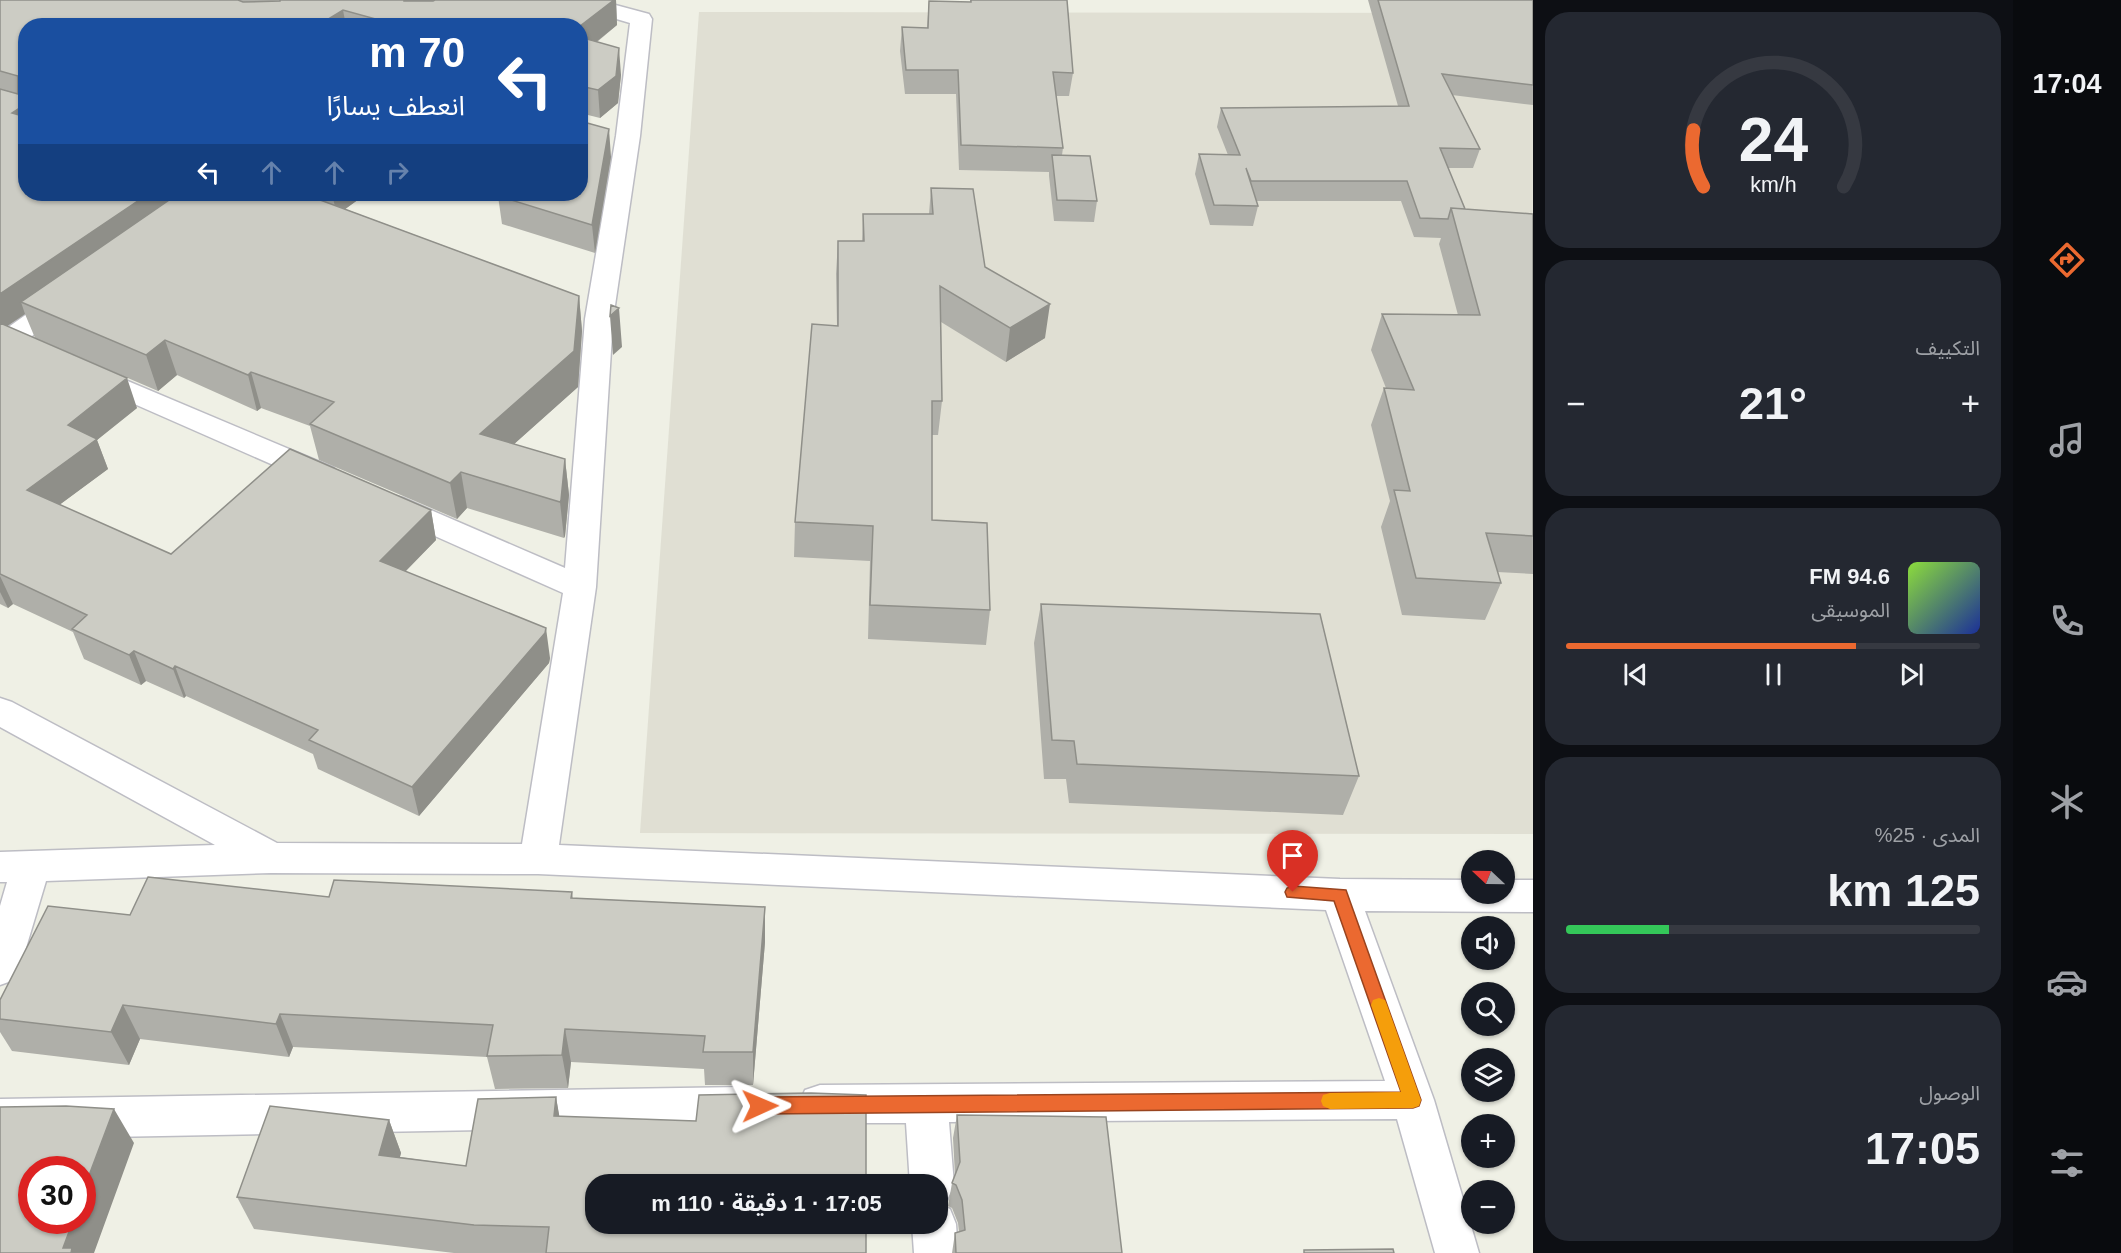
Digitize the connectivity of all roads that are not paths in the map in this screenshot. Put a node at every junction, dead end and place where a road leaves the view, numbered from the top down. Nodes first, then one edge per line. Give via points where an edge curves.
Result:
1 (573, 0) edge
2 (85, 286) edge
3 (5, 343) edge
4 (580, 587) junction
5 (0, 711) edge
6 (271, 858) junction
7 (538, 859) junction
8 (15, 867) edge
9 (1340, 895) junction
10 (1533, 896) edge
11 (0, 969) edge
12 (1413, 1100) junction
13 (926, 1102) junction
14 (0, 1119) edge
15 (931, 1174) edge
16 (935, 1234) edge
17 (936, 1253) edge
18 (1457, 1253) edge

1 - 4 street via 641,19 588,315
2 - 3 street
3 - 4 street via 53,358
4 - 7 street
5 - 6 street
6 - 7 street
6 - 8 street
7 - 9 street
8 - 11 street
9 - 10 street
9 - 12 street
12 - 13 street
12 - 18 street
13 - 14 street
13 - 15 street
16 - 17 street

